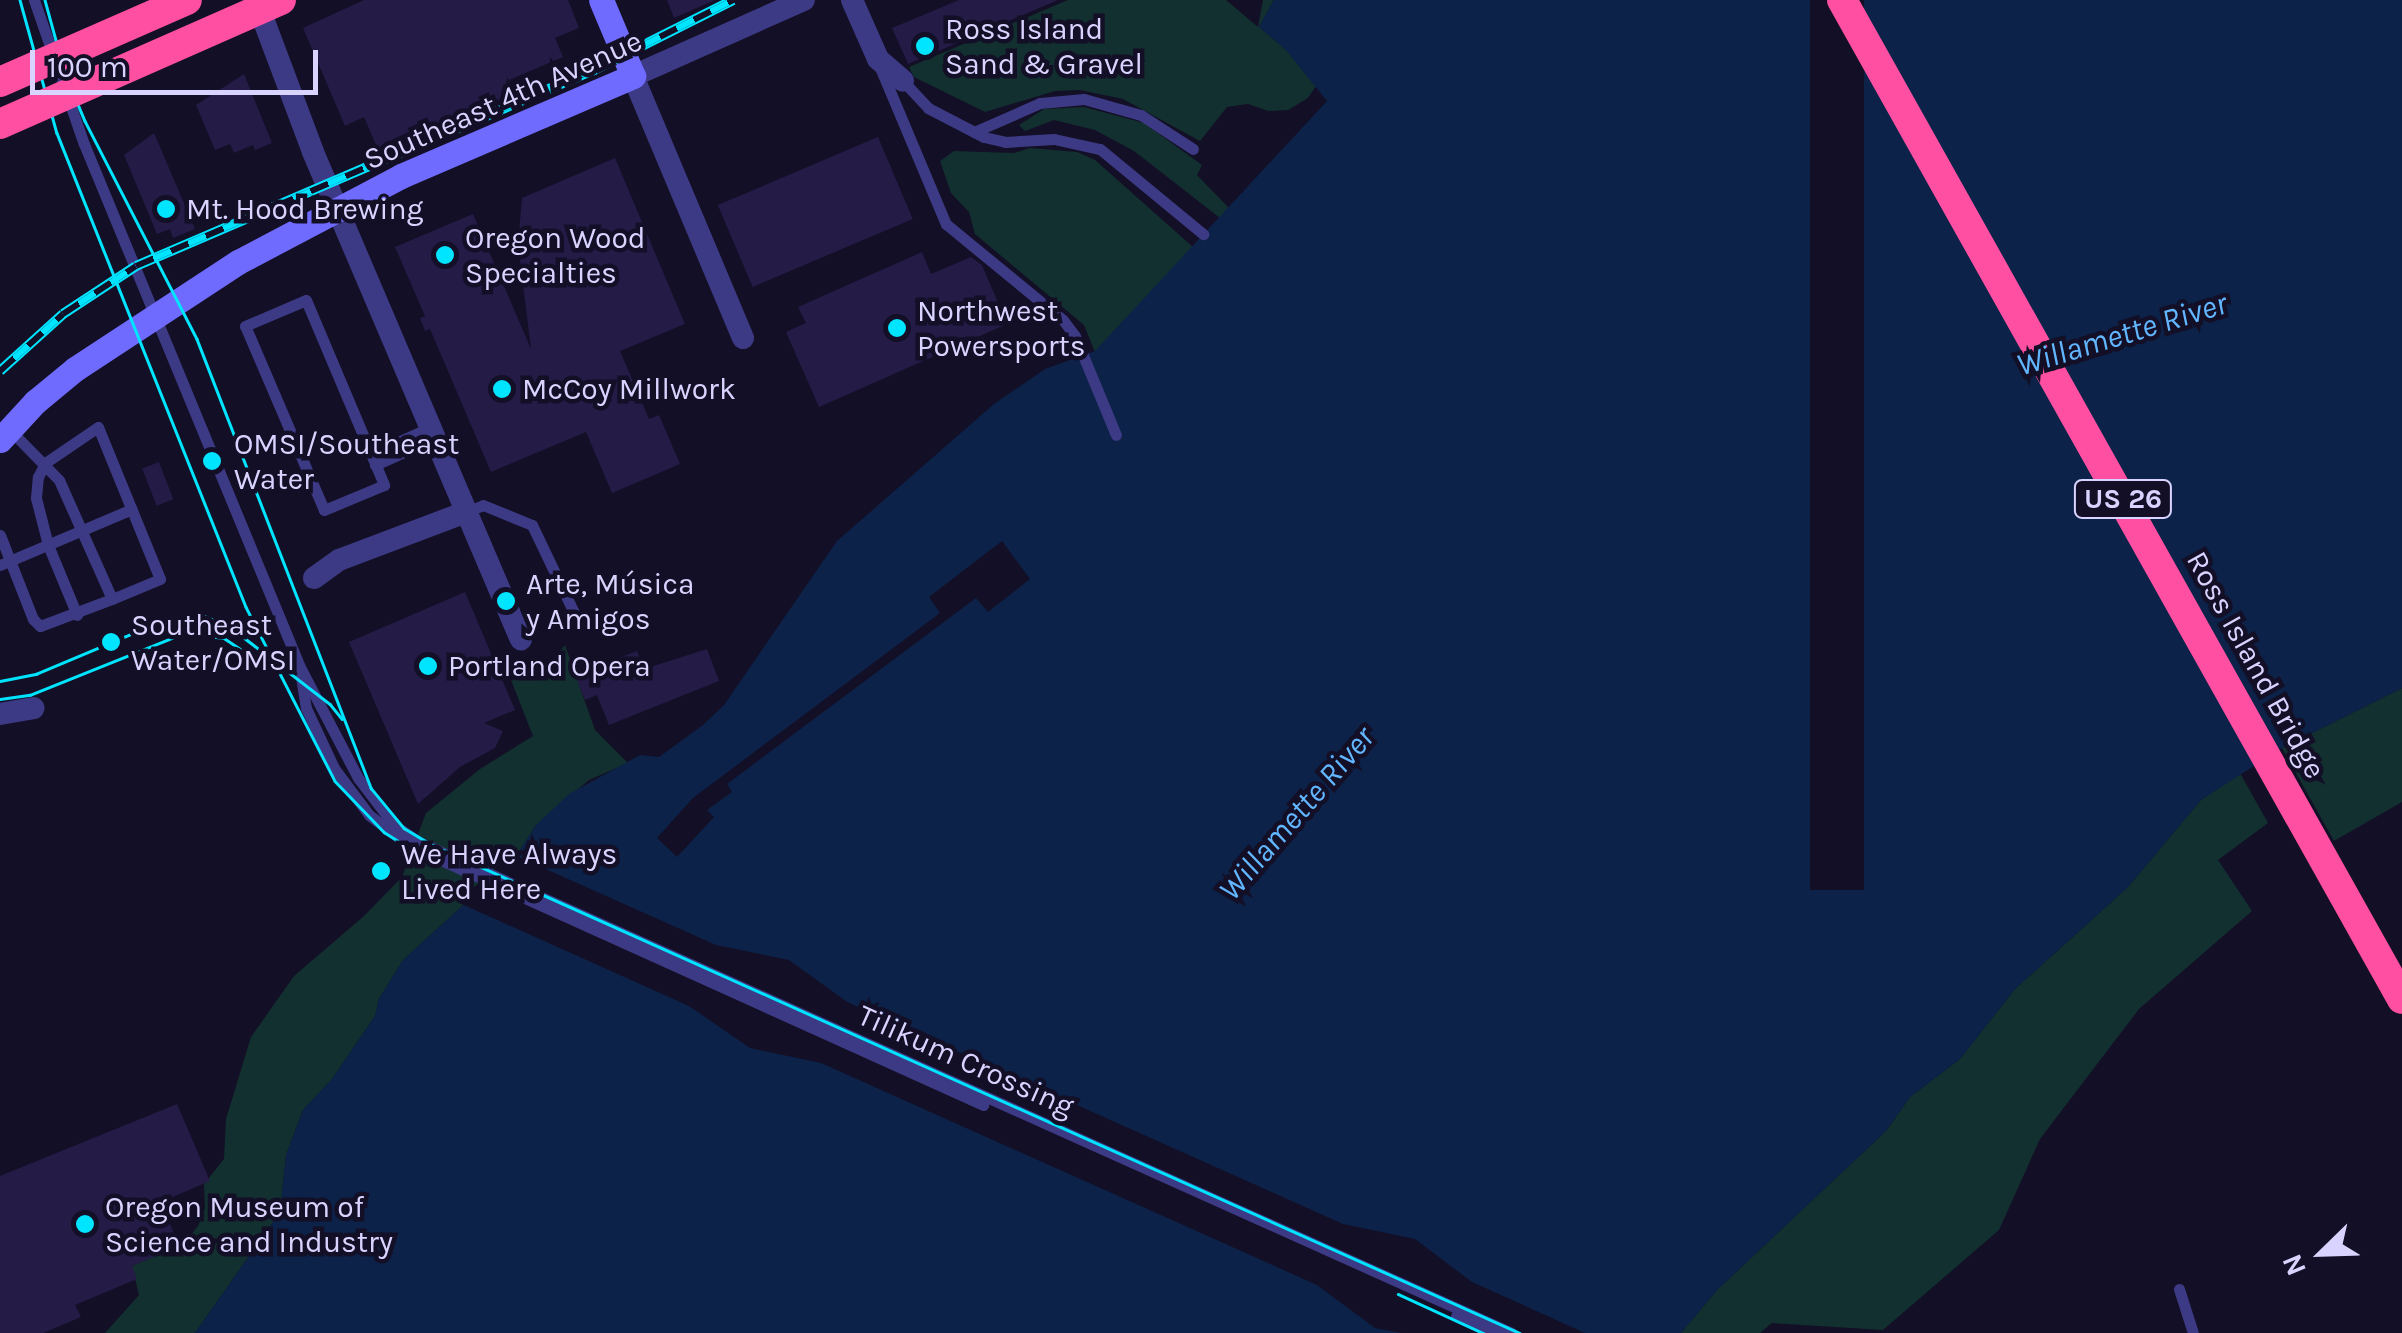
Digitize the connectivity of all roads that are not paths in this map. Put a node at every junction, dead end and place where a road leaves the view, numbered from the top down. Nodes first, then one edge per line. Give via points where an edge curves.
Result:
1 (34, 0) edge
2 (42, 0) edge
3 (188, 0) edge
4 (256, 0) edge
5 (281, 0) edge
6 (601, 0) edge
7 (804, 0) edge
8 (852, 0) edge
9 (1842, 0) edge
10 (45, 32) junction
11 (878, 59) junction
12 (633, 76) junction
13 (903, 81) joint
14 (0, 82) edge
15 (0, 124) edge
16 (974, 132) junction
17 (1193, 149) dead end
18 (338, 211) junction
19 (1203, 234) dead end
20 (156, 313) junction
21 (743, 338) dead end
22 (431, 434) junction
23 (4, 435) edge
24 (1116, 435) dead end
25 (373, 459) junction
26 (45, 463) junction
27 (132, 508) junction
28 (466, 512) junction
29 (82, 530) junction
30 (0, 535) edge
31 (48, 544) junction
32 (5, 563) edge
33 (314, 578) dead end
34 (112, 599) junction
35 (76, 615) junction
36 (579, 623) dead end
37 (521, 640) dead end
38 (34, 708) dead end
39 (0, 714) edge
40 (400, 834) junction
41 (2402, 999) edge
42 (2179, 1289) dead end
43 (1493, 1333) edge
44 (1512, 1333) edge
45 (2193, 1333) edge

1 - 10 lane
2 - 10 lane
3 - 14 highway, bridge
4 - 18 street
5 - 15 highway, bridge
6 - 12 street
7 - 12 street, Southeast 4th Avenue
8 - 11 street
9 - 41 highway, Ross Island Bridge / US 26
10 - 20 lane
11 - 13 street
11 - 24 lane via 946,224 1063,320
12 - 18 street, Southeast 4th Avenue
12 - 21 street
13 - 16 lane via 928,108
16 - 17 lane via 1040,103 1084,99 1141,115
16 - 19 lane via 1005,142 1054,138 1100,149
18 - 20 street, Southeast 4th Avenue
18 - 22 street
20 - 23 street, Southeast 4th Avenue via 56,384
20 - 40 lane via 334,768 369,815
22 - 25 lane
22 - 28 street
23 - 26 lane
25 - 25 lane via 306,300 245,326 324,510 384,485
26 - 27 lane via 98,427
26 - 29 lane
26 - 31 lane via 36,498
27 - 29 lane
27 - 34 lane via 160,578
28 - 33 street via 339,560
28 - 36 lane via 483,505 532,525
28 - 37 street
29 - 31 lane
29 - 34 lane
30 - 32 lane
31 - 32 lane
31 - 35 lane
32 - 35 lane via 40,626
34 - 35 lane
38 - 39 street
40 - 43 lane, Tilikum Crossing via 531,902
40 - 44 lane, Tilikum Crossing
42 - 45 lane

